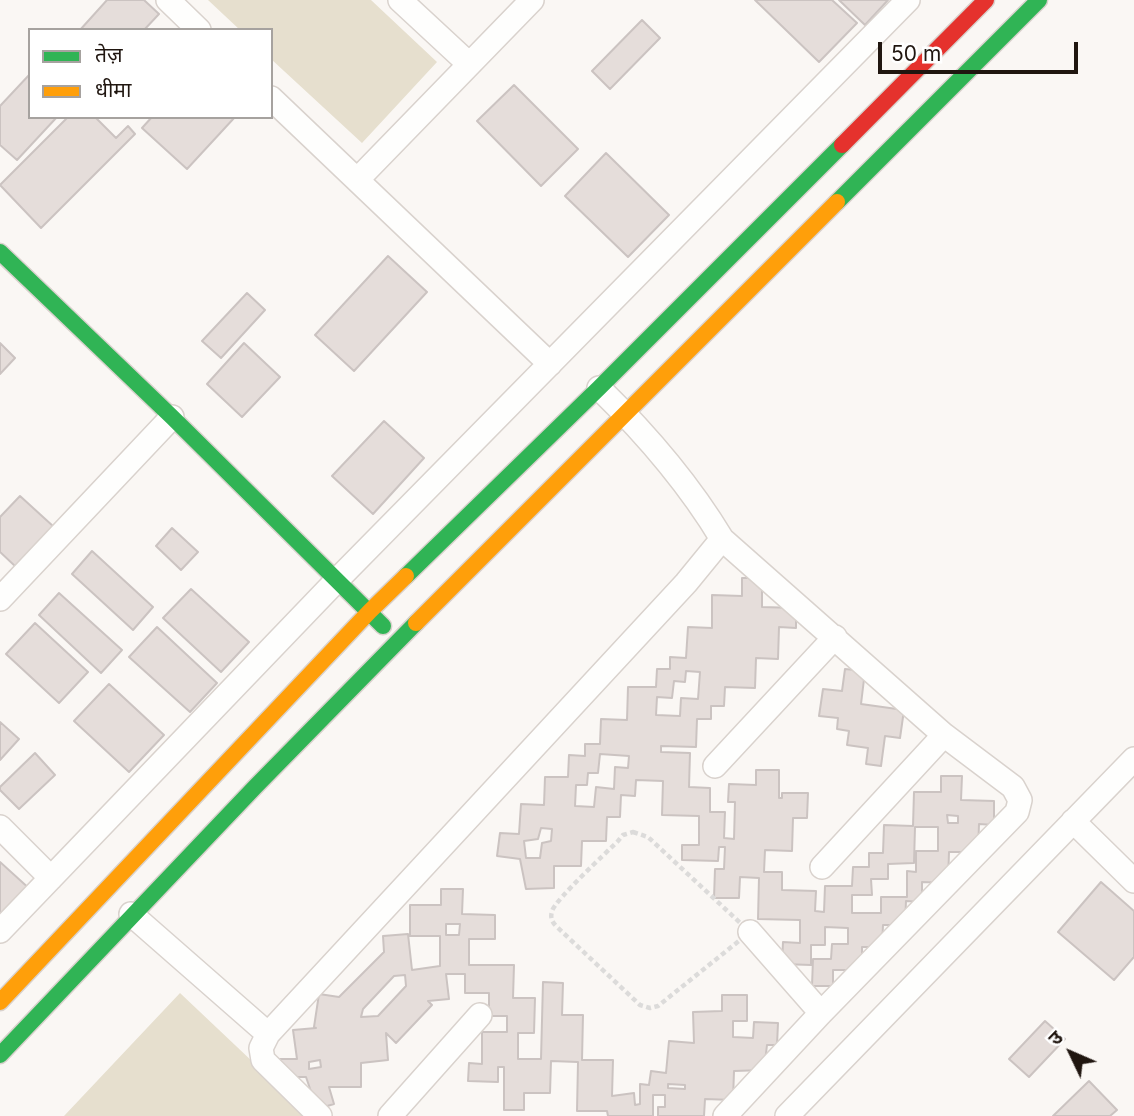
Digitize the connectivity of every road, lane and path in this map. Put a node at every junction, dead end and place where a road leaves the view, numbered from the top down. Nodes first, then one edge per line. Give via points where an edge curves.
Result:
1 (168, 0) edge
2 (400, 0) edge
3 (531, 0) edge
4 (908, 0) edge
5 (986, 0) edge
6 (1039, 0) edge
7 (197, 28) edge
8 (469, 64) junction
9 (273, 100) edge
10 (357, 180) junction
11 (0, 252) edge
12 (550, 364) junction
13 (599, 388) junction
14 (626, 414) junction
15 (172, 417) junction
16 (722, 539) junction
17 (337, 580) junction
18 (0, 599) edge
19 (370, 611) junction
20 (835, 637) junction
21 (398, 643) junction
22 (944, 735) junction
23 (1134, 759) edge
24 (715, 766) dead end
25 (1073, 821) junction
26 (0, 827) edge
27 (822, 867) dead end
28 (51, 878) junction
29 (1134, 881) edge
30 (131, 914) junction
31 (0, 931) edge
32 (750, 932) junction
33 (0, 1002) edge
34 (821, 1013) junction
35 (480, 1015) dead end
36 (268, 1034) junction
37 (0, 1055) edge
38 (320, 1116) edge
39 (390, 1116) edge
40 (725, 1116) edge
41 (787, 1116) edge

1 - 7 street
2 - 8 street
3 - 8 street
4 - 12 street
5 - 13 street
6 - 14 street
8 - 10 street
9 - 10 street
10 - 12 street
11 - 15 street
12 - 17 street
13 - 14 street
13 - 19 street
14 - 16 street via 703,508
14 - 21 street
15 - 17 street
15 - 18 street
16 - 20 street
16 - 36 street
17 - 19 street
17 - 28 street
19 - 21 street
19 - 33 street
20 - 22 street
20 - 24 street
21 - 30 street
22 - 27 street
22 - 34 street via 1013,787 1020,808
23 - 25 street
25 - 29 street
25 - 41 street
26 - 28 street
28 - 31 street
30 - 36 street
30 - 37 street
32 - 32 path via 650,1009 640,1005 557,927 551,914 618,841 633,832 649,837
32 - 34 street
34 - 40 street
35 - 39 street
36 - 38 street via 261,1048 263,1060

